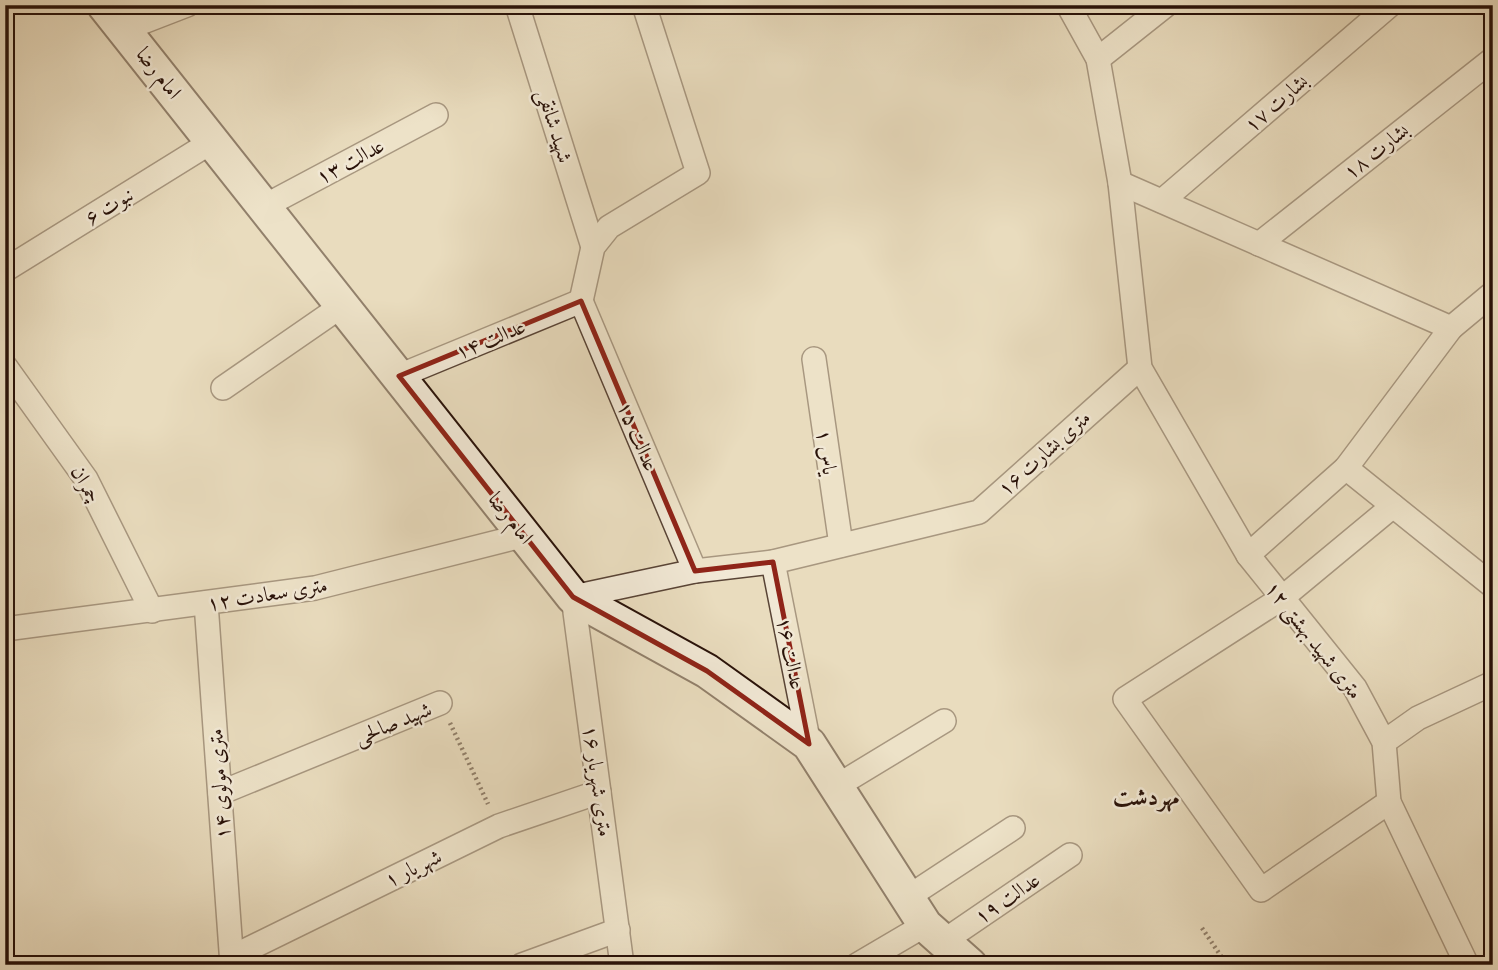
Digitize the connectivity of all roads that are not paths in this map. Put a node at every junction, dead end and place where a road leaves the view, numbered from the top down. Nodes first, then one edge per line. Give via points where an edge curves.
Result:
1 (187, 5) edge
2 (517, 5) edge
3 (644, 5) edge
4 (1068, 5) edge
5 (1166, 5) edge
6 (1390, 5) edge
7 (115, 17) edge
8 (1098, 59) junction
9 (1493, 59) edge
10 (436, 115) dead end
11 (214, 141) junction
12 (1120, 183) junction
13 (1162, 201) junction
14 (265, 206) junction
15 (1259, 244) junction
16 (593, 247) junction
17 (5, 270) edge
18 (1493, 293) edge
19 (581, 301) junction
20 (343, 305) junction
21 (1451, 328) junction
22 (814, 359) dead end
23 (5, 366) edge
24 (1140, 368) junction
25 (399, 376) junction
26 (223, 388) dead end
27 (1346, 468) junction
28 (1393, 506) junction
29 (525, 535) junction
30 (841, 545) junction
31 (1248, 555) junction
32 (773, 562) junction
33 (695, 571) junction
34 (1493, 586) edge
35 (573, 597) junction
36 (1282, 597) junction
37 (206, 603) junction
38 (152, 611) junction
39 (5, 629) edge
40 (1493, 683) edge
41 (440, 704) road end
42 (944, 721) dead end
43 (1384, 743) junction
44 (809, 744) junction
45 (837, 786) junction
46 (599, 792) junction
47 (220, 793) junction
48 (1389, 802) junction
49 (1013, 828) dead end
50 (1070, 855) dead end
51 (908, 897) junction
52 (618, 930) junction
53 (934, 933) junction
54 (232, 961) edge
55 (522, 965) edge
56 (622, 965) edge
57 (857, 965) edge
58 (970, 965) edge
59 (1467, 965) edge

1 - 7 street
2 - 16 street, شهید شانقی
3 - 16 street via 698,173 608,227
4 - 8 street
5 - 8 street
6 - 13 street, بشارت ۱۷
7 - 11 street, امام رضا
8 - 12 street
9 - 15 street, بشارت ۱۸
10 - 14 street, عدالت ۱۳
11 - 14 street, امام رضا
11 - 17 street, نبوت ۶
12 - 13 street
12 - 24 street
13 - 15 street
14 - 20 street, امام رضا
15 - 21 street
16 - 19 street
18 - 21 street
19 - 25 street, عدالت ۱۴
19 - 33 street, عدالت ۱۵
20 - 25 street, امام رضا
20 - 26 street
21 - 27 street
22 - 30 street, یاس ۱
23 - 38 street, چمران via 86,479
24 - 30 street, ۱۶ متری بشارت via 979,512
24 - 31 street, ۱۲ متری شهید بهشتی
25 - 29 street, امام رضا
27 - 28 street
27 - 31 street
28 - 34 street
28 - 36 street
29 - 35 street, امام رضا
29 - 37 street, ۱۲ متری سعادت via 315,588
30 - 32 street, ۱۶ متری بشارت
31 - 36 street, ۱۲ متری شهید بهشتی
32 - 33 street, ۱۶ متری بشارت
32 - 44 street, عدالت ۱۶
33 - 35 street, ۱۶ متری بشارت
35 - 44 street, امام رضا via 707,671
35 - 46 street, ۱۶ متری شهریار
36 - 43 street, ۱۲ متری شهید بهشتی via 1355,688
36 - 48 street via 1125,699 1261,890
37 - 38 street, ۱۲ متری سعادت
37 - 47 street, ۱۴ متری مولوی
38 - 39 street, ۱۲ متری سعادت
40 - 43 street via 1418,718
41 - 47 street, شهید صالحی
42 - 45 street
43 - 48 street, ۱۲ متری شهید بهشتی
44 - 45 street, امام رضا
45 - 51 street, امام رضا
46 - 52 street, ۱۶ متری شهریار
46 - 54 street, شهریار ۱ via 499,826
47 - 54 street, ۱۴ متری مولوی
48 - 59 street, ۱۲ متری شهید بهشتی
49 - 51 street
50 - 53 street, عدالت ۱۹
51 - 53 street, امام رضا
52 - 55 street
52 - 56 street, ۱۶ متری شهریار
53 - 57 street, عدالت ۱۹
53 - 58 street, امام رضا

